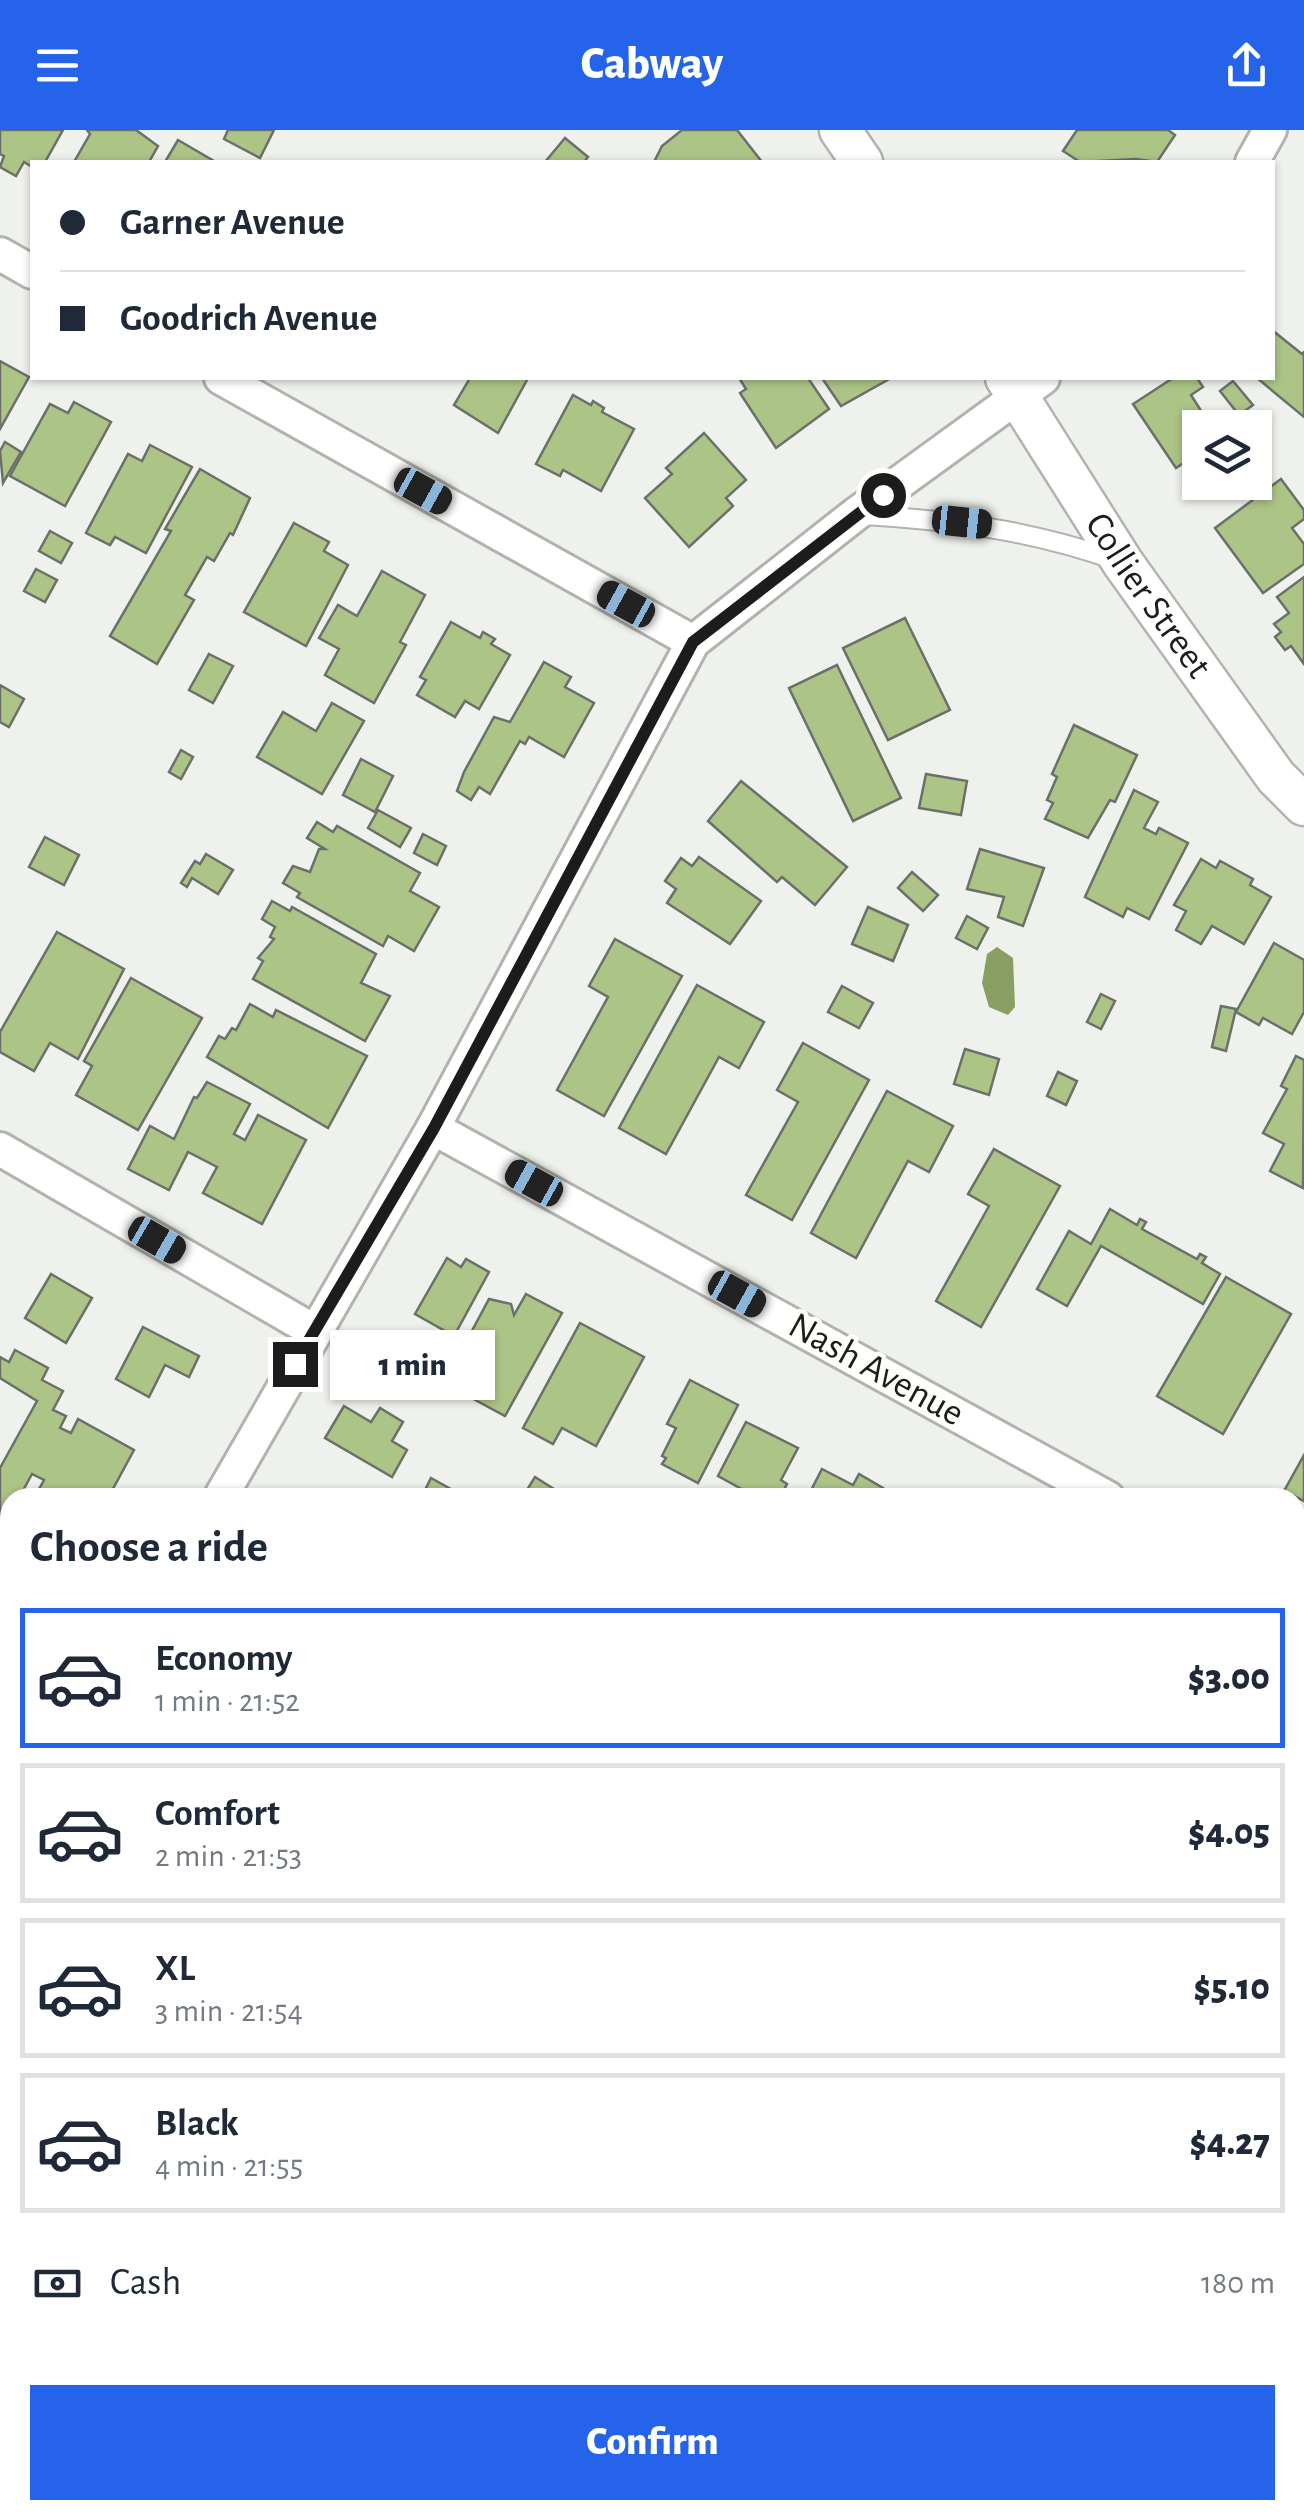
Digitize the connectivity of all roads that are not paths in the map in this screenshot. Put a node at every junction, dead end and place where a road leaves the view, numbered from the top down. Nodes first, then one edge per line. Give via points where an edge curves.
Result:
1 (840, 130) edge
2 (1270, 130) edge
3 (861, 160) edge
4 (1253, 160) edge
5 (0, 254) edge
6 (30, 271) edge
7 (225, 380) edge
8 (1023, 384) edge
9 (856, 514) junction
10 (1123, 563) junction
11 (693, 642) junction
12 (1304, 805) edge
13 (434, 1128) junction
14 (0, 1149) edge
15 (314, 1331) junction
16 (226, 1488) edge
17 (1090, 1488) edge

1 - 3 street
2 - 4 street
5 - 6 street
7 - 11 street
8 - 9 street
8 - 10 street, Collier Street
9 - 10 lane via 992,525 1056,538
9 - 11 street
10 - 12 street, Collier Street via 1276,777
11 - 13 street
13 - 15 street
13 - 17 street, Nash Avenue
14 - 15 street
15 - 16 street

